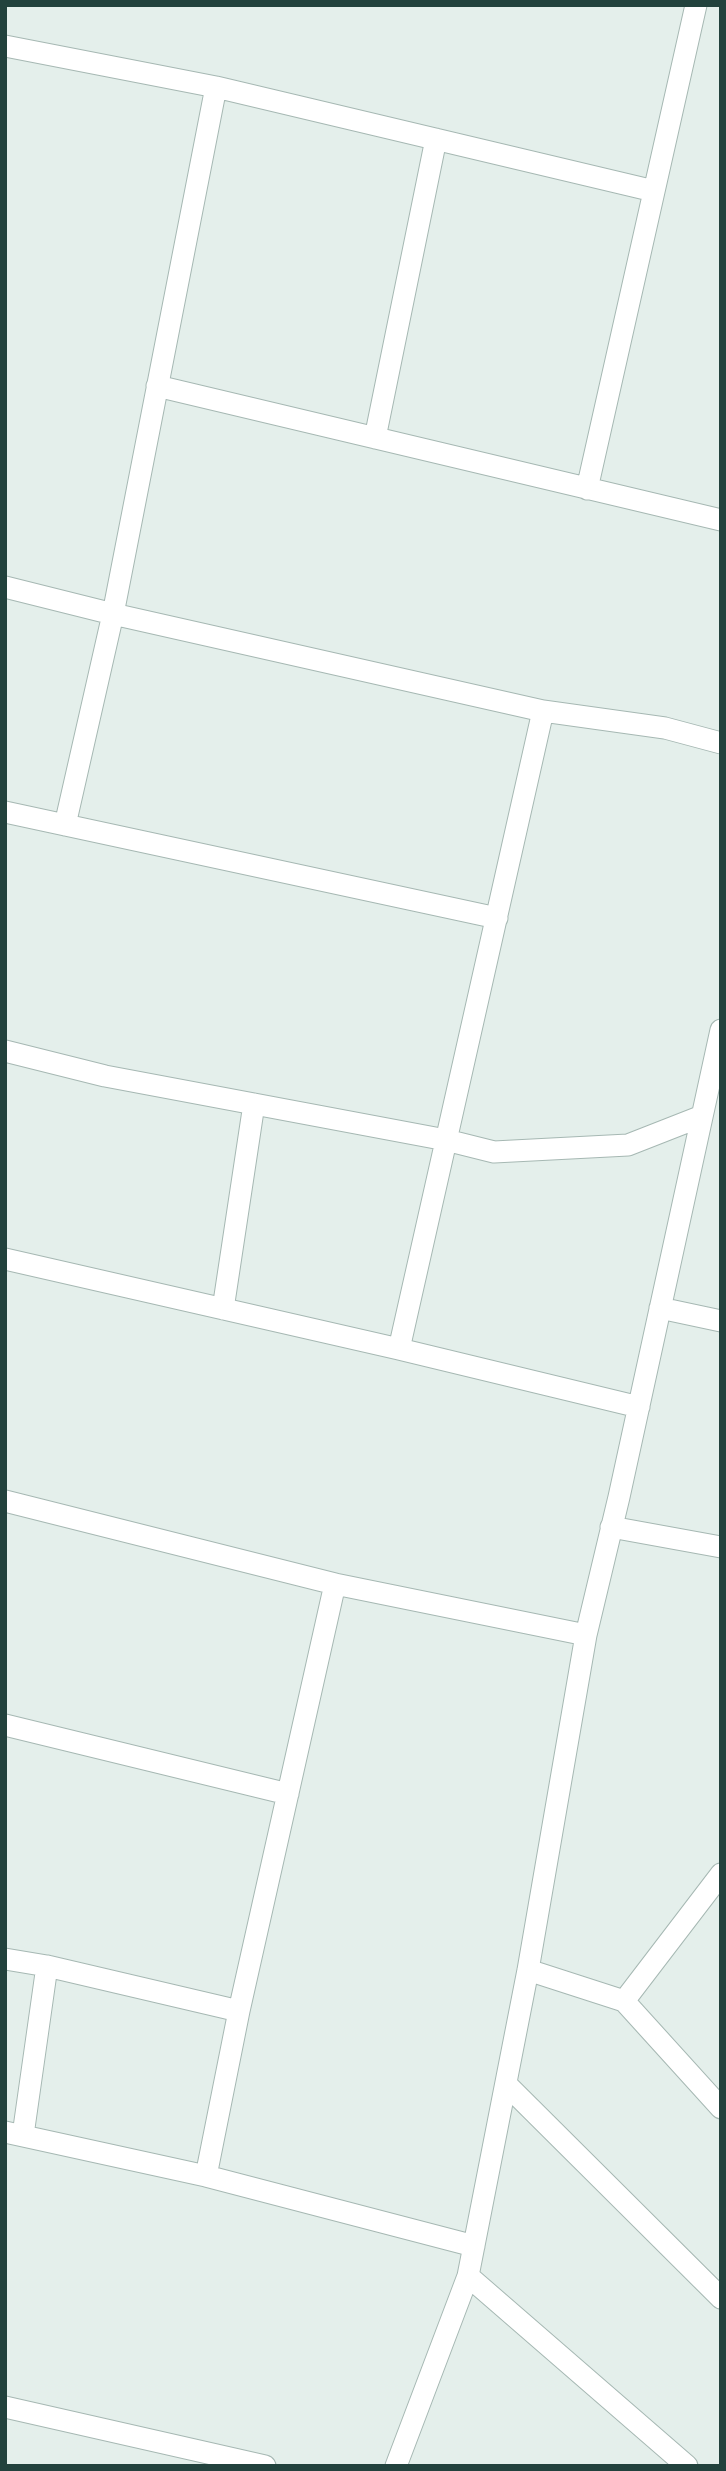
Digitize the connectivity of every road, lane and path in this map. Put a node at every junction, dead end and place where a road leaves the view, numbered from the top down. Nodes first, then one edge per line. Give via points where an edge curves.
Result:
1 (696, 5) edge
2 (5, 46) edge
3 (216, 87) junction
4 (436, 139) junction
5 (654, 191) junction
6 (157, 386) junction
7 (375, 438) junction
8 (587, 489) junction
9 (721, 520) edge
10 (5, 587) edge
11 (113, 614) junction
12 (543, 711) junction
13 (721, 743) edge
14 (5, 812) edge
15 (65, 825) junction
16 (497, 918) junction
17 (721, 1030) edge
18 (5, 1051) edge
19 (254, 1104) junction
20 (702, 1116) junction
21 (446, 1140) junction
22 (5, 1259) edge
23 (660, 1308) junction
24 (223, 1309) junction
25 (721, 1321) edge
26 (399, 1349) junction
27 (639, 1407) junction
28 (5, 1501) edge
29 (611, 1527) junction
30 (721, 1547) edge
31 (335, 1584) junction
32 (586, 1634) junction
33 (5, 1725) edge
34 (288, 1794) junction
35 (721, 1874) edge
36 (5, 1959) edge
37 (47, 1966) junction
38 (528, 1970) junction
39 (624, 2001) junction
40 (239, 2011) junction
41 (506, 2084) junction
42 (721, 2108) edge
43 (14, 2134) edge
44 (206, 2176) junction
45 (474, 2246) junction
46 (468, 2276) junction
47 (721, 2298) edge
48 (5, 2407) edge
49 (265, 2466) edge
50 (396, 2466) edge
51 (687, 2466) edge

1 - 5 street
2 - 3 street
3 - 4 street
3 - 6 street
4 - 5 street
4 - 7 street
5 - 8 street
6 - 7 street
6 - 11 street
7 - 8 street
8 - 9 street
10 - 11 street
11 - 12 street
11 - 15 street
12 - 13 street via 665,728
12 - 16 street
14 - 15 street
15 - 16 street
16 - 21 street
17 - 20 street
18 - 19 street via 105,1076
19 - 21 street
19 - 24 street
20 - 21 street via 628,1144 494,1152
20 - 23 street
21 - 26 street
22 - 24 street
23 - 25 street
23 - 27 street
24 - 26 street
26 - 27 street
27 - 29 street
28 - 31 street
29 - 30 street
29 - 32 street
31 - 32 street
31 - 34 street
32 - 38 street
33 - 34 street
34 - 40 street
35 - 39 street
36 - 37 street
37 - 40 street
37 - 43 street
38 - 39 street
38 - 41 street
39 - 42 street
40 - 44 street
41 - 45 street
41 - 47 street
43 - 44 street
44 - 45 street
45 - 46 street
46 - 50 street
46 - 51 street
48 - 49 street

